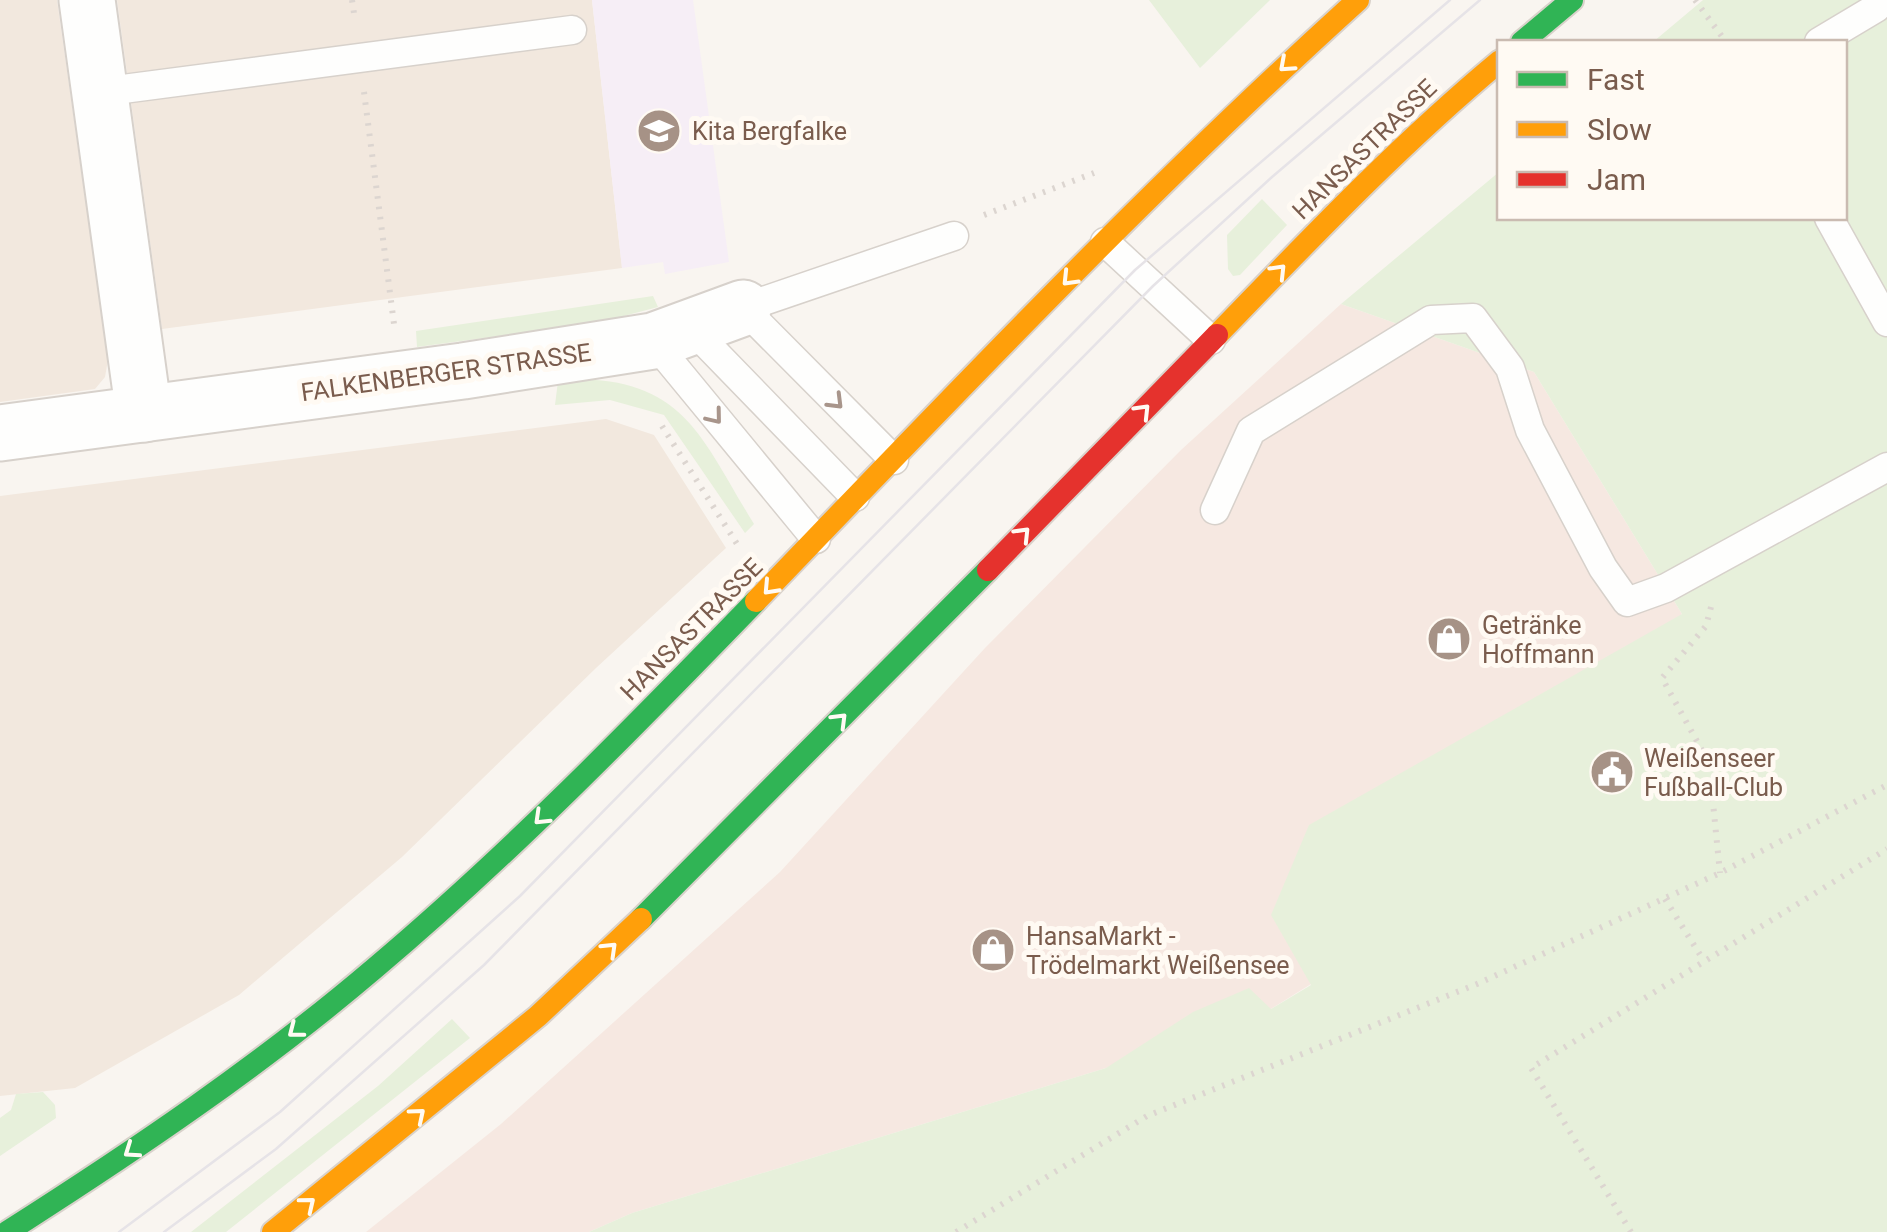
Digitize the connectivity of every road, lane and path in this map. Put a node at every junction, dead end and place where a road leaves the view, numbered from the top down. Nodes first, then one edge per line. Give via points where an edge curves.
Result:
1 (87, 0) edge
2 (352, 0) edge
3 (1358, 0) edge
4 (1572, 0) edge
5 (1695, 0) edge
6 (1876, 8) dead end
7 (572, 30) dead end
8 (1524, 40) edge
9 (1725, 40) edge
10 (1822, 40) edge
11 (360, 59) junction
12 (1497, 64) edge
13 (100, 92) junction
14 (1099, 171) dead end
15 (1830, 220) edge
16 (954, 236) joint
17 (1105, 242) junction
18 (743, 308) junction
19 (1887, 322) edge
20 (394, 324) dead end
21 (672, 334) junction
22 (1211, 340) junction
23 (144, 414) junction
24 (662, 426) dead end
25 (0, 434) edge
26 (894, 460) junction
27 (1887, 466) edge
28 (856, 497) junction
29 (1215, 510) dead end
30 (816, 539) junction
31 (742, 551) dead end
32 (1724, 557) junction
33 (1887, 785) edge
34 (1887, 850) edge
35 (1720, 873) junction
36 (1665, 899) junction
37 (1704, 962) junction
38 (7, 1232) edge
39 (273, 1232) edge
40 (956, 1232) edge
41 (1631, 1232) edge

1 - 13 street
2 - 11 path
3 -> 17 main road, HANSASTRASSE via 1221,124
4 - 8 main road
5 - 9 path
6 - 10 lane
7 - 11 lane
11 - 13 lane
11 - 20 path
22 -> 12 main road, HANSASTRASSE
13 - 23 street
14 - 16 path via 975,219
15 - 19 lane
16 - 18 lane
17 - 22 lane
17 -> 26 main road, HANSASTRASSE
18 - 21 street, FALKENBERGER STRASSE
18 -> 26 lane
21 - 23 street, FALKENBERGER STRASSE via 464,371
21 - 28 lane
21 -> 30 lane
39 -> 22 main road, HANSASTRASSE via 604,956
23 - 25 street, FALKENBERGER STRASSE
24 - 31 path
26 - 28 main road, HANSASTRASSE
27 - 32 lane
28 - 30 main road, HANSASTRASSE
29 - 32 lane via 1251,431 1431,320 1473,318 1510,368 1530,430 1628,602
30 -> 38 main road, HANSASTRASSE via 532,827 374,969 162,1130
32 - 35 path via 1706,626 1662,678 1709,763
33 - 35 path
34 - 37 path
35 - 36 path
36 - 37 path
36 - 40 path via 1477,984 1146,1116
37 - 41 path via 1531,1068

